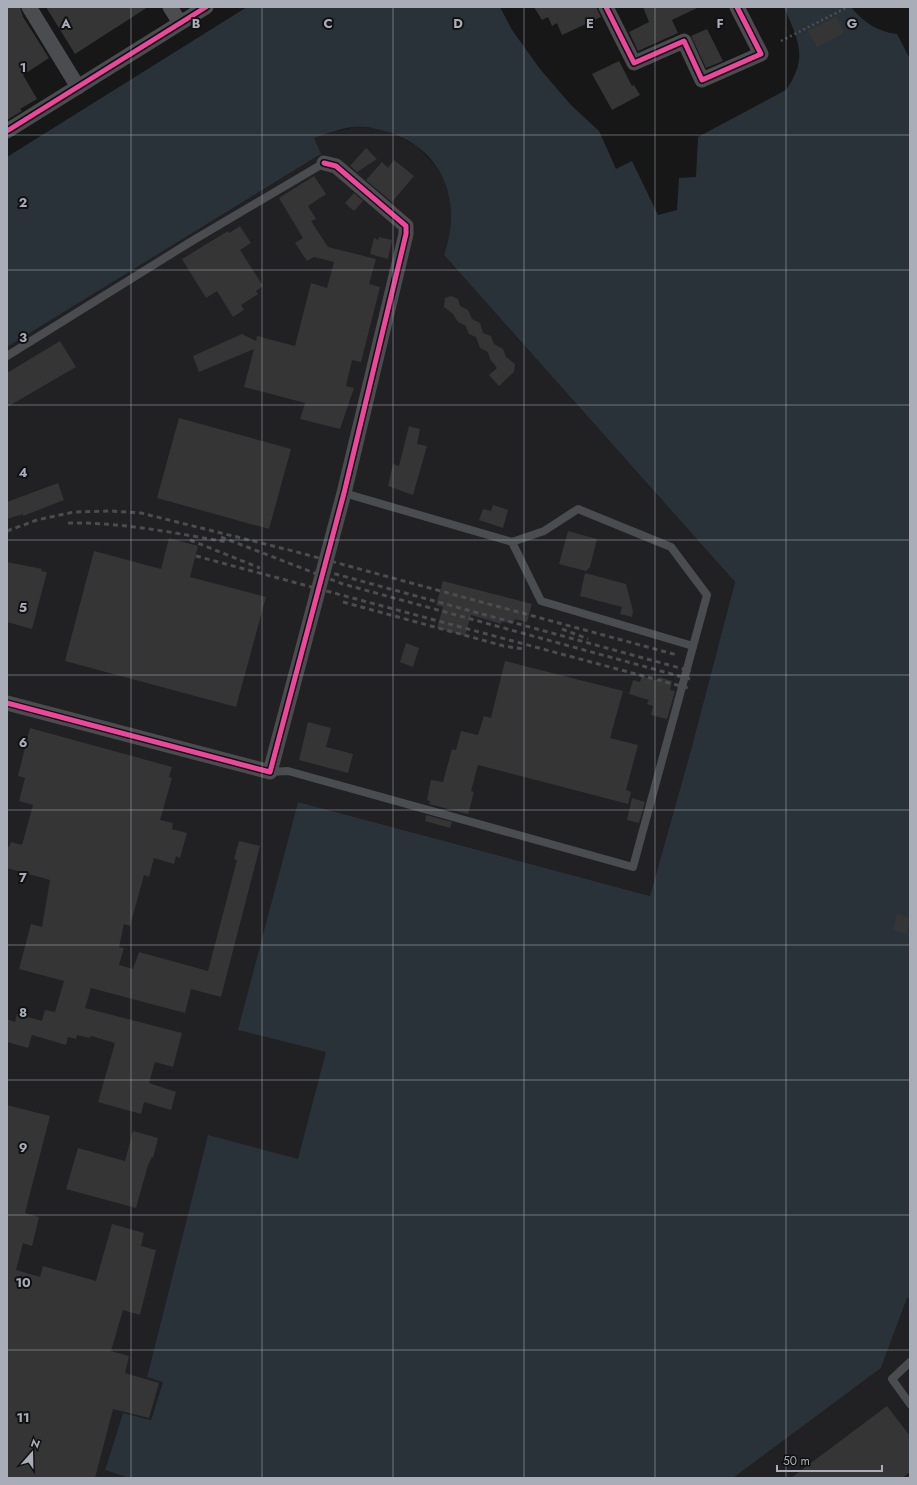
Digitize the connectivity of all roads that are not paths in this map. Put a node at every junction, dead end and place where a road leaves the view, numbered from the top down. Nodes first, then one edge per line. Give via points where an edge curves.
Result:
1 (29, 7) edge
2 (170, 7) edge
3 (206, 7) edge
4 (606, 7) edge
5 (738, 7) edge
6 (180, 23) junction
7 (78, 87) junction
8 (7, 131) edge
9 (324, 163) joint
10 (7, 356) edge
11 (344, 493) junction
12 (512, 542) junction
13 (693, 646) junction
14 (7, 703) edge
15 (270, 772) junction
16 (910, 1362) edge
17 (910, 1404) edge

1 - 7 street
2 - 6 street
3 - 6 street
4 - 5 street via 634,62 684,41 702,80 761,54
6 - 7 street
7 - 8 street
9 - 10 lane via 192,241
9 - 11 street via 336,166 406,226
11 - 12 lane
11 - 15 street
12 - 13 lane via 541,601
12 - 13 lane via 544,531 578,509 671,547 707,595
13 - 15 lane via 633,868 288,771
14 - 15 street
16 - 17 lane via 892,1379

